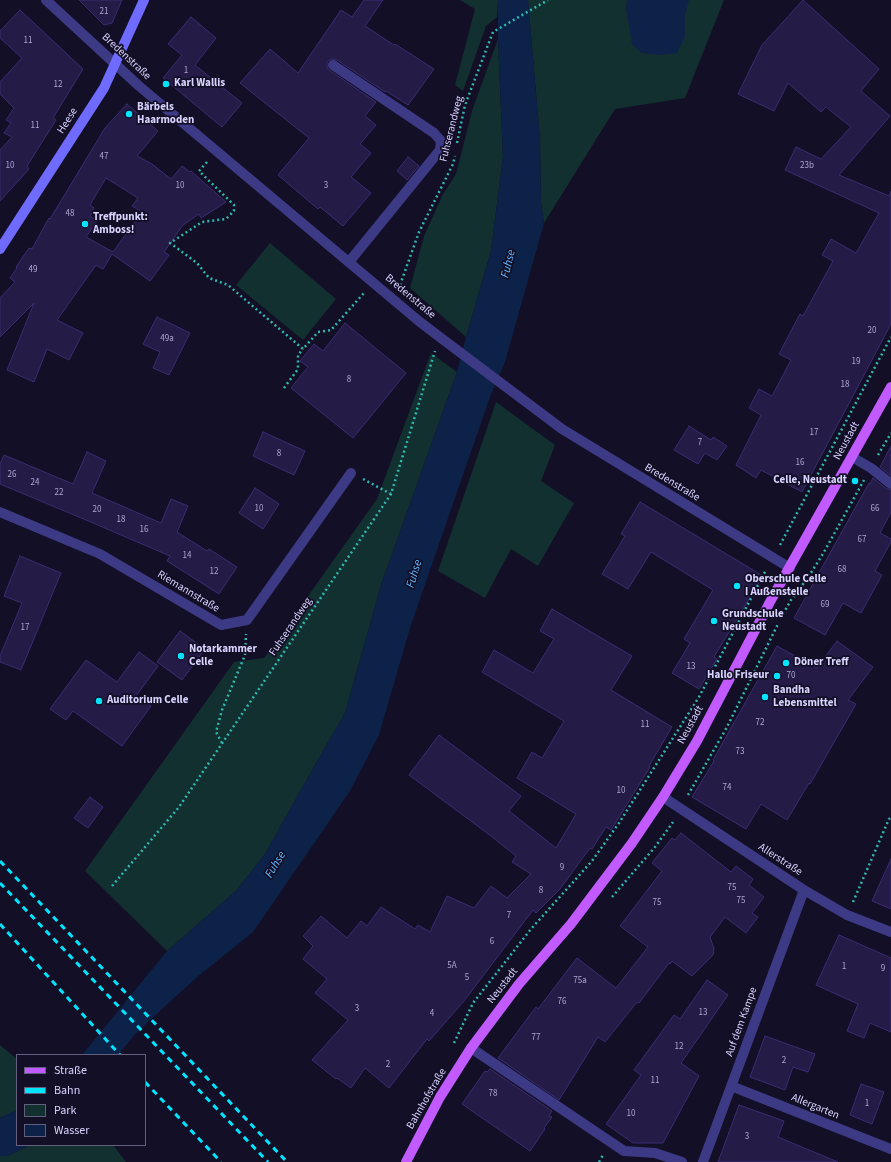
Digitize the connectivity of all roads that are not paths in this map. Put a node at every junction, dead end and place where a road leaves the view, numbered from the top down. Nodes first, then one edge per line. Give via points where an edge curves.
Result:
1 (46, 0) edge
2 (144, 0) edge
3 (116, 63) junction
4 (333, 65) dead end
5 (0, 249) edge
6 (349, 262) junction
7 (891, 387) edge
8 (852, 457) junction
9 (350, 473) road end
10 (891, 484) edge
11 (0, 512) edge
12 (790, 568) junction
13 (663, 797) junction
14 (804, 890) junction
15 (891, 932) edge
16 (471, 1048) junction
17 (731, 1086) junction
18 (891, 1150) edge
19 (406, 1162) edge
20 (682, 1162) edge
21 (703, 1162) edge

1 - 3 street, Bredenstraße
2 - 3 street, Heese
3 - 5 street, Heese via 100,94
3 - 6 street, Bredenstraße via 139,86
4 - 6 street via 434,133 441,142 440,150
6 - 12 street, Bredenstraße via 420,322 562,429
7 - 8 main road, Neustadt
8 - 10 street
8 - 12 main road, Neustadt
9 - 11 street, Riemannstraße via 247,620 221,625 100,554
12 - 13 main road, Neustadt via 697,741
13 - 14 street, Allerstraße
13 - 16 main road, Neustadt via 632,843
14 - 15 street, Allerstraße via 847,915
14 - 17 street, Auf dem Kampe
16 - 19 main road, Bahnhofstraße via 440,1097
16 - 20 street via 624,1150 655,1153
17 - 18 street, Allergarten
17 - 21 street, Auf dem Kampe

